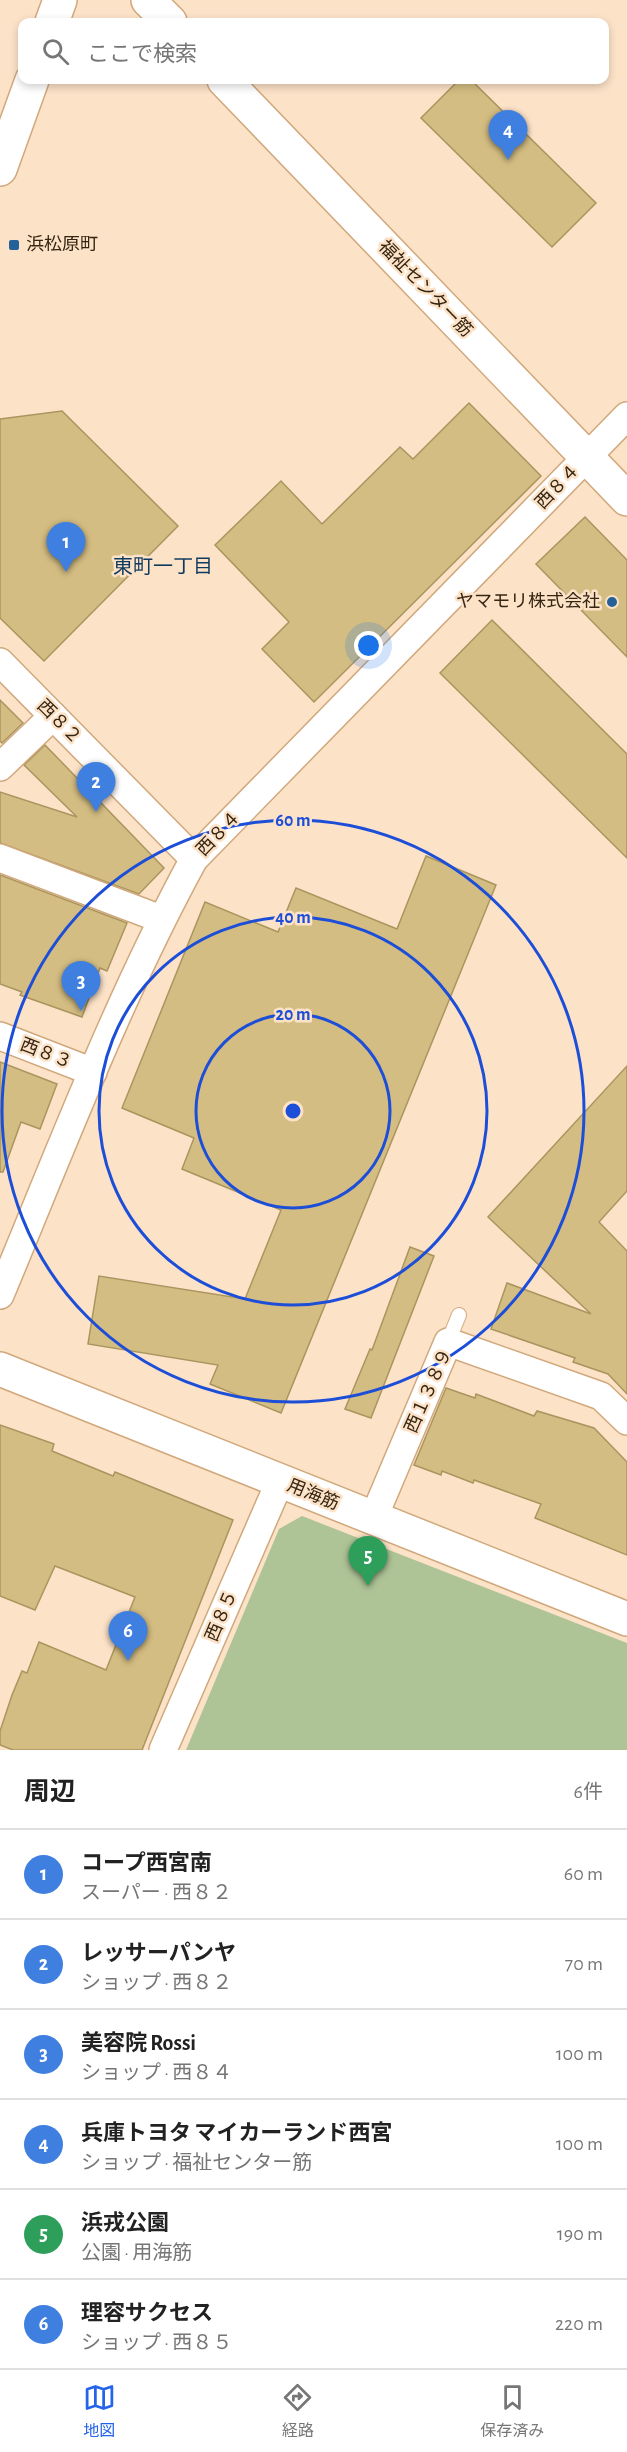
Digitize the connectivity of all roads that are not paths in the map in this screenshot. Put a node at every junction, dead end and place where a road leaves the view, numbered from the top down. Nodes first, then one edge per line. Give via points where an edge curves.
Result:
1 (60, 0) edge
2 (148, 0) edge
3 (53, 18) edge
4 (166, 18) edge
5 (31, 84) edge
6 (228, 84) edge
7 (0, 169) edge
8 (627, 416) edge
9 (587, 458) junction
10 (627, 499) edge
11 (0, 662) edge
12 (53, 716) junction
13 (0, 767) edge
14 (0, 858) edge
15 (194, 859) junction
16 (162, 919) junction
17 (0, 1036) edge
18 (93, 1072) junction
19 (0, 1295) edge
20 (459, 1315) dead end
21 (448, 1342) junction
22 (0, 1369) edge
23 (627, 1421) edge
24 (280, 1481) junction
25 (373, 1519) junction
26 (627, 1619) edge
27 (163, 1750) edge

1 - 3 street
2 - 4 street
5 - 7 street
6 - 9 street, 福祉センター筋
8 - 9 street, 西８４
9 - 10 street, 福祉センター筋
9 - 15 street, 西８４
11 - 12 street, 西８２
12 - 13 street
12 - 15 street, 西８２
14 - 16 street
15 - 16 street, 西８４
16 - 18 street, 西８４
17 - 18 street, 西８３
18 - 19 street, 西８４
20 - 21 lane
21 - 23 street, 西１３８９ via 601,1396
21 - 25 street, 西１３８９
22 - 24 street, 用海筋
24 - 25 street, 用海筋
24 - 27 street, 西８５
25 - 26 street, 用海筋

